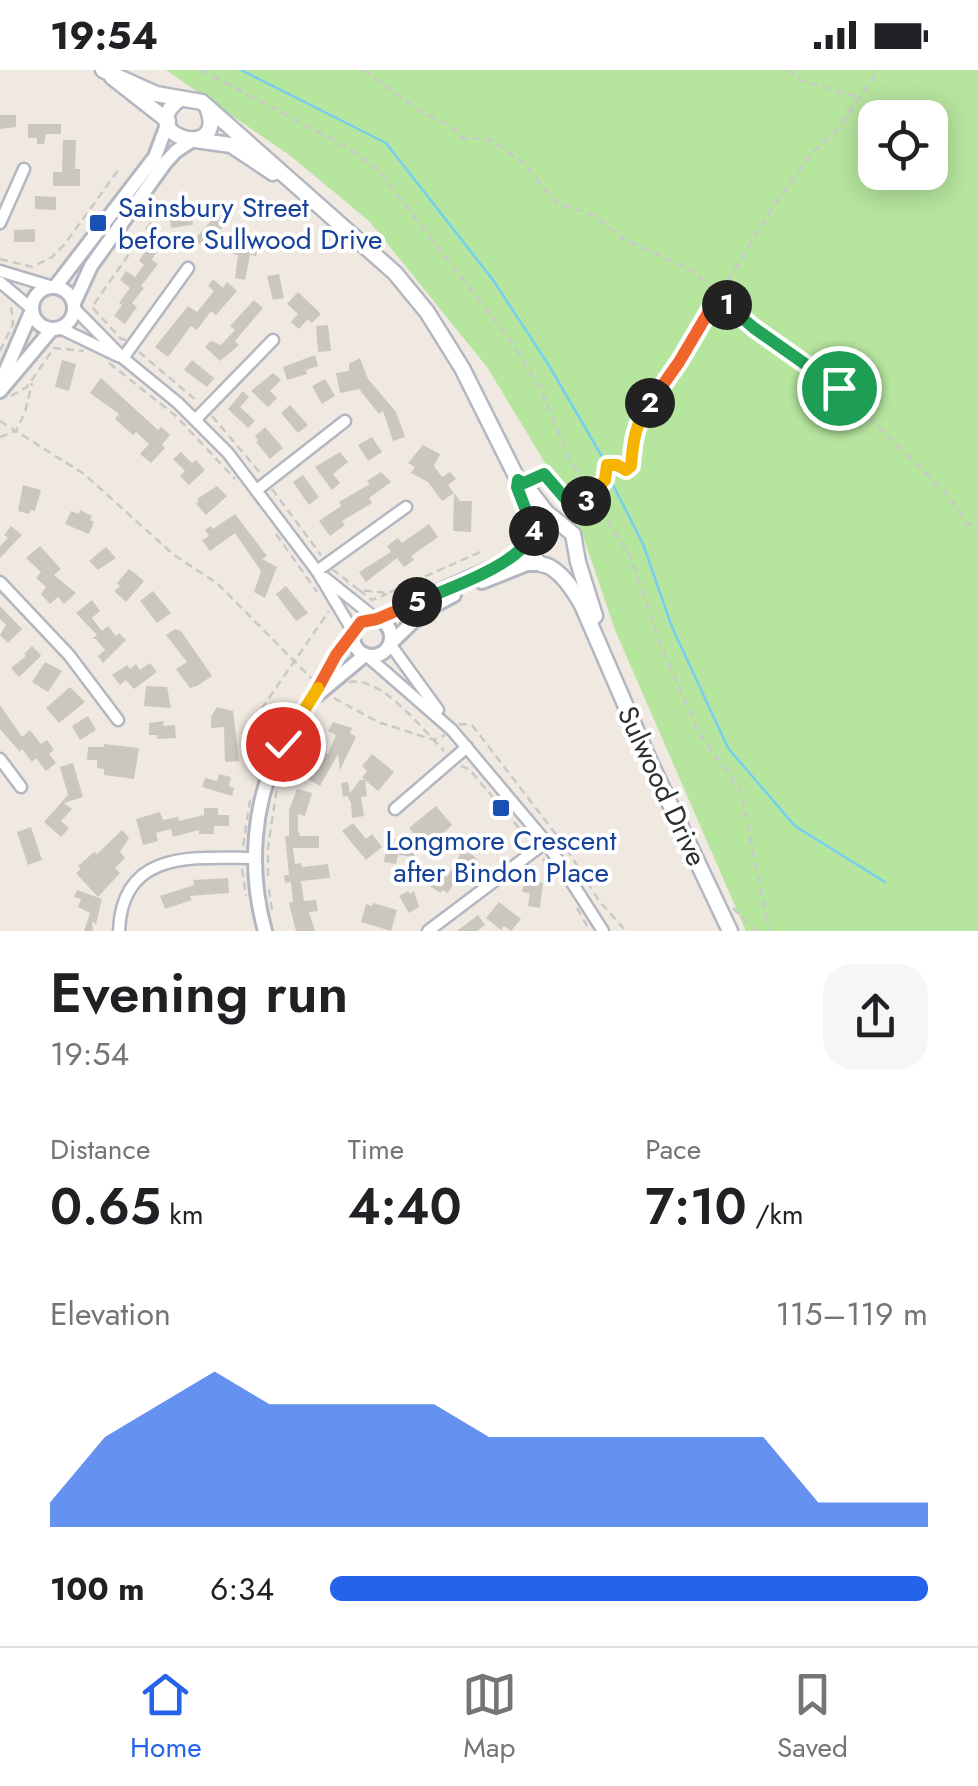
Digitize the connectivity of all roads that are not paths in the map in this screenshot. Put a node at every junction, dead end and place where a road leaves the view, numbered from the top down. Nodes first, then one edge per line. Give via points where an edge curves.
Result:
1 (105, 71) edge
2 (180, 100) junction
3 (206, 106) junction
4 (168, 121) junction
5 (194, 140) junction
6 (24, 168) dead end
7 (284, 176) junction
8 (0, 223) edge
9 (188, 268) dead end
10 (0, 271) edge
11 (0, 282) edge
12 (54, 287) junction
13 (74, 305) junction
14 (32, 309) junction
15 (56, 328) junction
16 (273, 340) dead end
17 (123, 358) junction
18 (2, 391) edge
19 (196, 420) junction
20 (346, 421) dead end
21 (521, 481) junction
22 (262, 486) junction
23 (406, 507) dead end
24 (559, 522) junction
25 (532, 536) junction
26 (576, 547) junction
27 (545, 565) junction
28 (317, 571) junction
29 (0, 582) edge
30 (376, 619) junction
31 (354, 634) junction
32 (599, 638) junction
33 (390, 643) junction
34 (365, 655) junction
35 (312, 698) junction
36 (118, 720) dead end
37 (449, 727) junction
38 (467, 748) junction
39 (0, 760) edge
40 (21, 787) dead end
41 (395, 809) dead end
42 (546, 842) junction
43 (255, 858) junction
44 (270, 926) edge
45 (119, 931) edge
46 (428, 931) edge
47 (603, 931) edge
48 (730, 931) edge

1 - 2 main road
1 - 4 main road
2 - 3 main road
2 - 4 main road
3 - 5 main road via 209,126
3 - 7 main road, Sulwood Drive
4 - 5 main road via 174,135
4 - 12 street via 156,157
5 - 7 main road, Sulwood Drive via 230,146
5 - 13 street via 165,163 90,266
6 - 8 street
7 - 21 main road, Sulwood Drive via 382,260 428,312
9 - 17 street
10 - 12 street
11 - 14 street
12 - 13 street
12 - 14 street via 36,296
13 - 15 street via 70,320
13 - 17 street
14 - 15 street via 36,321
14 - 18 street
15 - 17 street
15 - 18 street
16 - 19 street
17 - 19 street
19 - 22 street
20 - 22 street
21 - 24 main road, Sulwood Drive
21 - 25 main road, Sulwood Drive via 517,487
22 - 28 street
23 - 28 street
24 - 25 main road via 548,522
24 - 26 main road, Sulwood Drive via 570,529
25 - 27 main road, Sulwood Drive via 532,552
25 - 30 street via 504,562
26 - 27 main road via 570,560
26 - 32 main road, Sulwood Drive
27 - 32 main road, Sulwood Drive via 576,594
27 - 33 street via 512,568 436,603
28 - 30 street
28 - 31 street
29 - 36 street via 60,644
30 - 31 street via 361,622
30 - 33 street via 389,628
31 - 34 street
31 - 35 street
32 - 48 main road, Sulwood Drive
33 - 34 street via 380,654
33 - 37 street
34 - 35 street
34 - 37 street
35 - 43 street via 266,784
37 - 38 street
38 - 41 street
38 - 42 street
39 - 40 street
42 - 46 street
42 - 47 street
43 - 44 street via 256,886
43 - 45 street via 180,858 157,866 128,897

